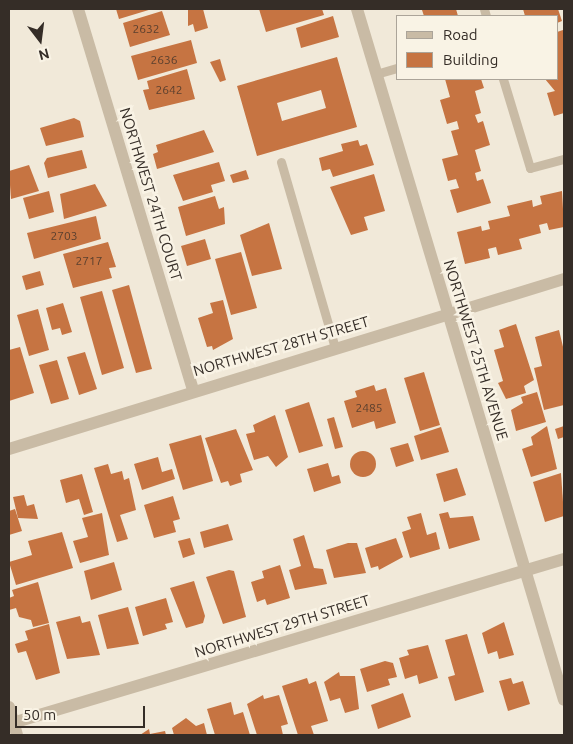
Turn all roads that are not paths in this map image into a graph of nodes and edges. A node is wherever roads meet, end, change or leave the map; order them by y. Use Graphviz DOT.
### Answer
graph roads {
  1 [pos="78,9"];
  2 [pos="357,9"];
  3 [pos="396,68"];
  4 [pos="376,74"];
  5 [pos="503,80"];
  6 [pos="564,159"];
  7 [pos="281,162"];
  8 [pos="564,279"];
  9 [pos="448,314"];
  10 [pos="335,348"];
  11 [pos="193,389"];
  12 [pos="9,448"];
  13 [pos="564,559"];
  14 [pos="525,571"];
  15 [pos="564,700"];
  16 [pos="9,707"];
  17 [pos="11,723"];
  18 [pos="17,735"];
  1 -- 11 [label="street, NORTHWEST 24TH COURT"];
  2 -- 4 [label="street, NORTHWEST 25TH AVENUE"];
  3 -- 4 [label="lane"];
  4 -- 9 [label="street, NORTHWEST 25TH AVENUE"];
  5 -- 6 [label="lane"];
  7 -- 10 [label="lane"];
  8 -- 9 [label="street, NORTHWEST 28TH STREET"];
  9 -- 10 [label="street, NORTHWEST 28TH STREET"];
  9 -- 14 [label="street, NORTHWEST 25TH AVENUE"];
  10 -- 11 [label="street, NORTHWEST 28TH STREET"];
  11 -- 12 [label="street, NORTHWEST 28TH STREET"];
  13 -- 14 [label="street, NORTHWEST 29TH STREET"];
  14 -- 15 [label="street, NORTHWEST 25TH AVENUE"];
  14 -- 17 [label="street, NORTHWEST 29TH STREET"];
  16 -- 17 [label="street"];
  17 -- 18 [label="street"];
}
